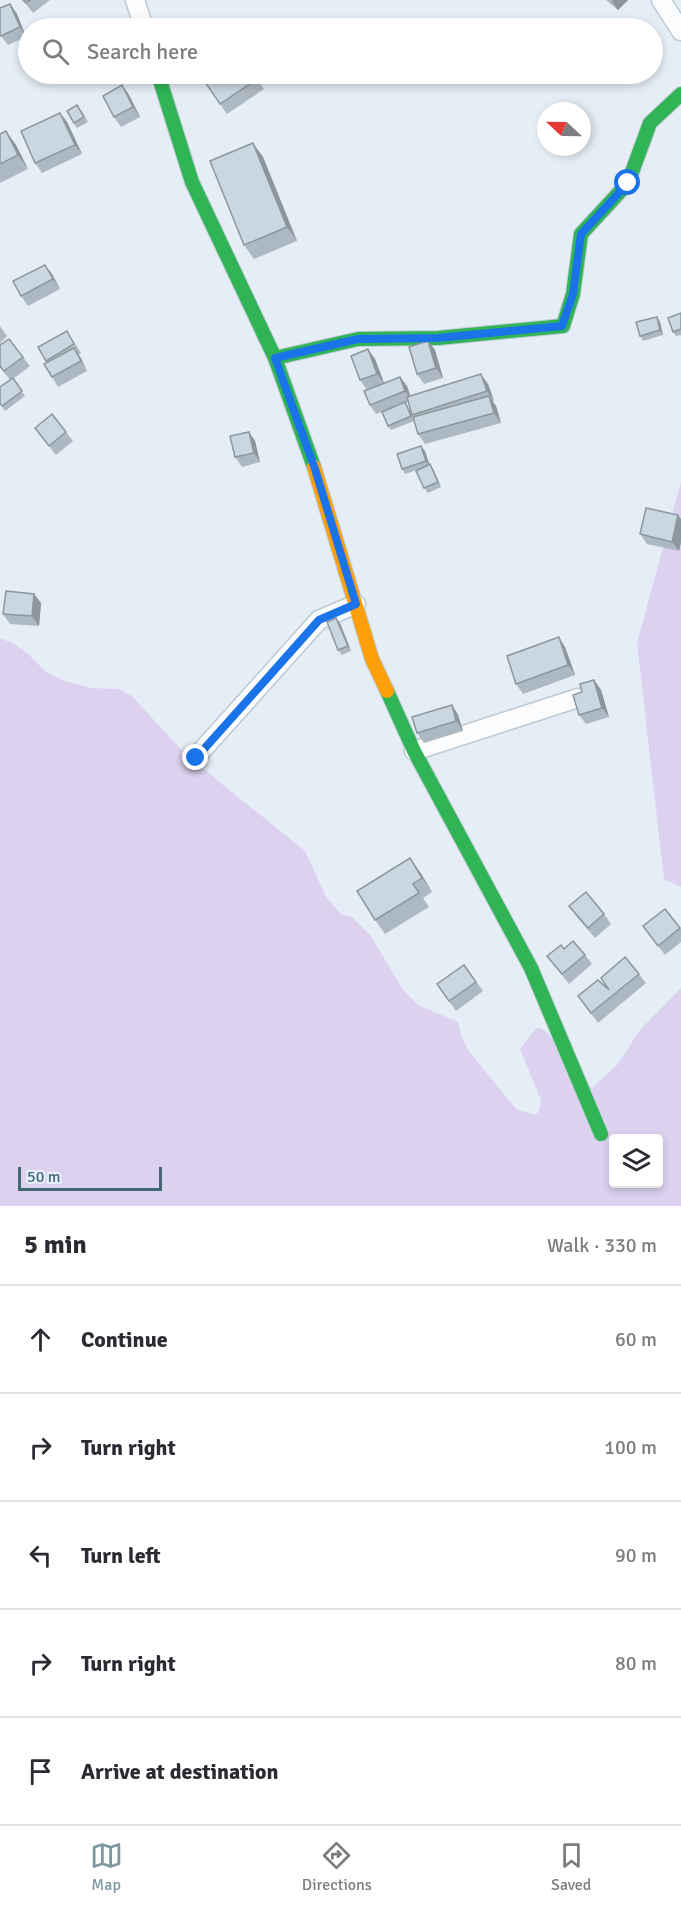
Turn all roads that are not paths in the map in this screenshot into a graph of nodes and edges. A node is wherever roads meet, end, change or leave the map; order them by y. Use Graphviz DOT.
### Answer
graph roads {
  1 [pos="135,0"];
  2 [pos="661,0"];
  3 [pos="141,18"];
  4 [pos="681,32"];
  5 [pos="161,84"];
  6 [pos="681,94"];
  7 [pos="275,358"];
  8 [pos="356,604"];
  9 [pos="578,698"];
  10 [pos="414,751"];
  11 [pos="196,758"];
  12 [pos="601,1134"];
  1 -- 3 [label="street"];
  2 -- 4 [label="street"];
  5 -- 7 [label="street"];
  6 -- 7 [label="street"];
  7 -- 8 [label="street"];
  8 -- 10 [label="street"];
  8 -- 11 [label="street"];
  9 -- 10 [label="street"];
  10 -- 12 [label="street"];
}
